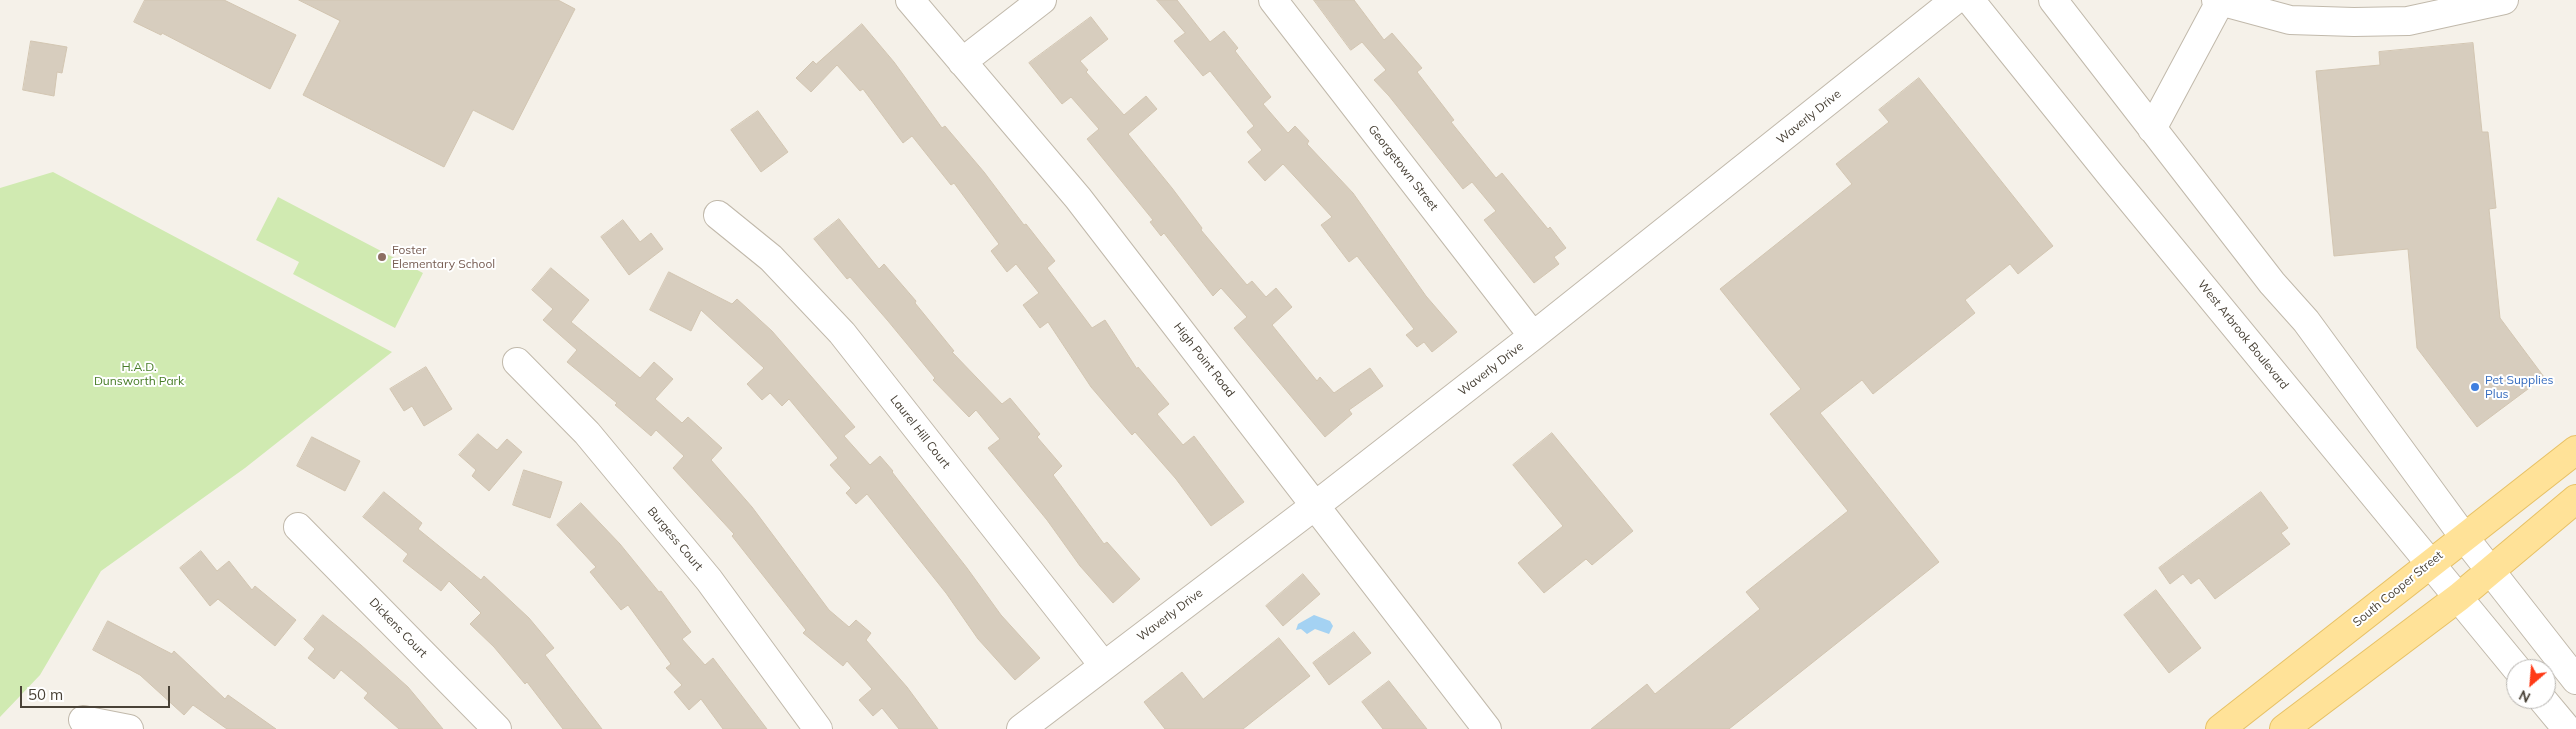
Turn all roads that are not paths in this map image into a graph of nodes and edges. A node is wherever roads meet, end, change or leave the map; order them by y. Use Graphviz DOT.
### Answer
graph roads {
  1 [pos="910,0"];
  2 [pos="1042,0"];
  3 [pos="1273,0"];
  4 [pos="1955,0"];
  5 [pos="1970,0"];
  6 [pos="2053,0"];
  7 [pos="2504,0"];
  8 [pos="2218,1"];
  9 [pos="962,62"];
  10 [pos="2152,129"];
  11 [pos="718,215"];
  12 [pos="1533,336"];
  13 [pos="517,362"];
  14 [pos="2576,450"];
  15 [pos="2576,500"];
  16 [pos="1315,505"];
  17 [pos="298,527"];
  18 [pos="2464,537"];
  19 [pos="2430,564"];
  20 [pos="2490,570"];
  21 [pos="2459,597"];
  22 [pos="2510,659"];
  23 [pos="1104,666"];
  24 [pos="2576,680"];
  25 [pos="2551,709"];
  26 [pos="83,720"];
  27 [pos="129,729"];
  28 [pos="497,729"];
  29 [pos="818,729"];
  30 [pos="1021,729"];
  31 [pos="1487,729"];
  32 [pos="2220,729"];
  33 [pos="2284,729"];
  34 [pos="2568,729"];
  1 -- 9 [label="street, High Point Road"];
  2 -- 9 [label="street"];
  3 -- 12 [label="street, Georgetown Street"];
  4 -- 12 [label="street, Waverly Drive"];
  5 -- 19 [label="street, West Arbrook Boulevard"];
  6 -- 10 [label="street"];
  7 -- 8 [label="street"];
  8 -- 10 [label="street"];
  9 -- 16 [label="street, High Point Road"];
  10 -- 18 [label="street"];
  11 -- 23 [label="street, Laurel Hill Court"];
  12 -- 16 [label="street, Waverly Drive"];
  13 -- 29 [label="street, Burgess Court"];
  14 -- 18 [label="main road, South Cooper Street"];
  15 -- 20 [label="main road"];
  16 -- 23 [label="street, Waverly Drive"];
  16 -- 31 [label="street, High Point Road"];
  17 -- 28 [label="street, Dickens Court"];
  18 -- 19 [label="main road, South Cooper Street"];
  18 -- 20 [label="street"];
  19 -- 21 [label="street, West Arbrook Boulevard"];
  19 -- 32 [label="main road, South Cooper Street"];
  20 -- 21 [label="main road"];
  20 -- 24 [label="street"];
  21 -- 22 [label="street, West Arbrook Boulevard"];
  21 -- 33 [label="main road"];
  23 -- 30 [label="street, Waverly Drive"];
  25 -- 34 [label="street"];
  26 -- 27 [label="street"];
}
